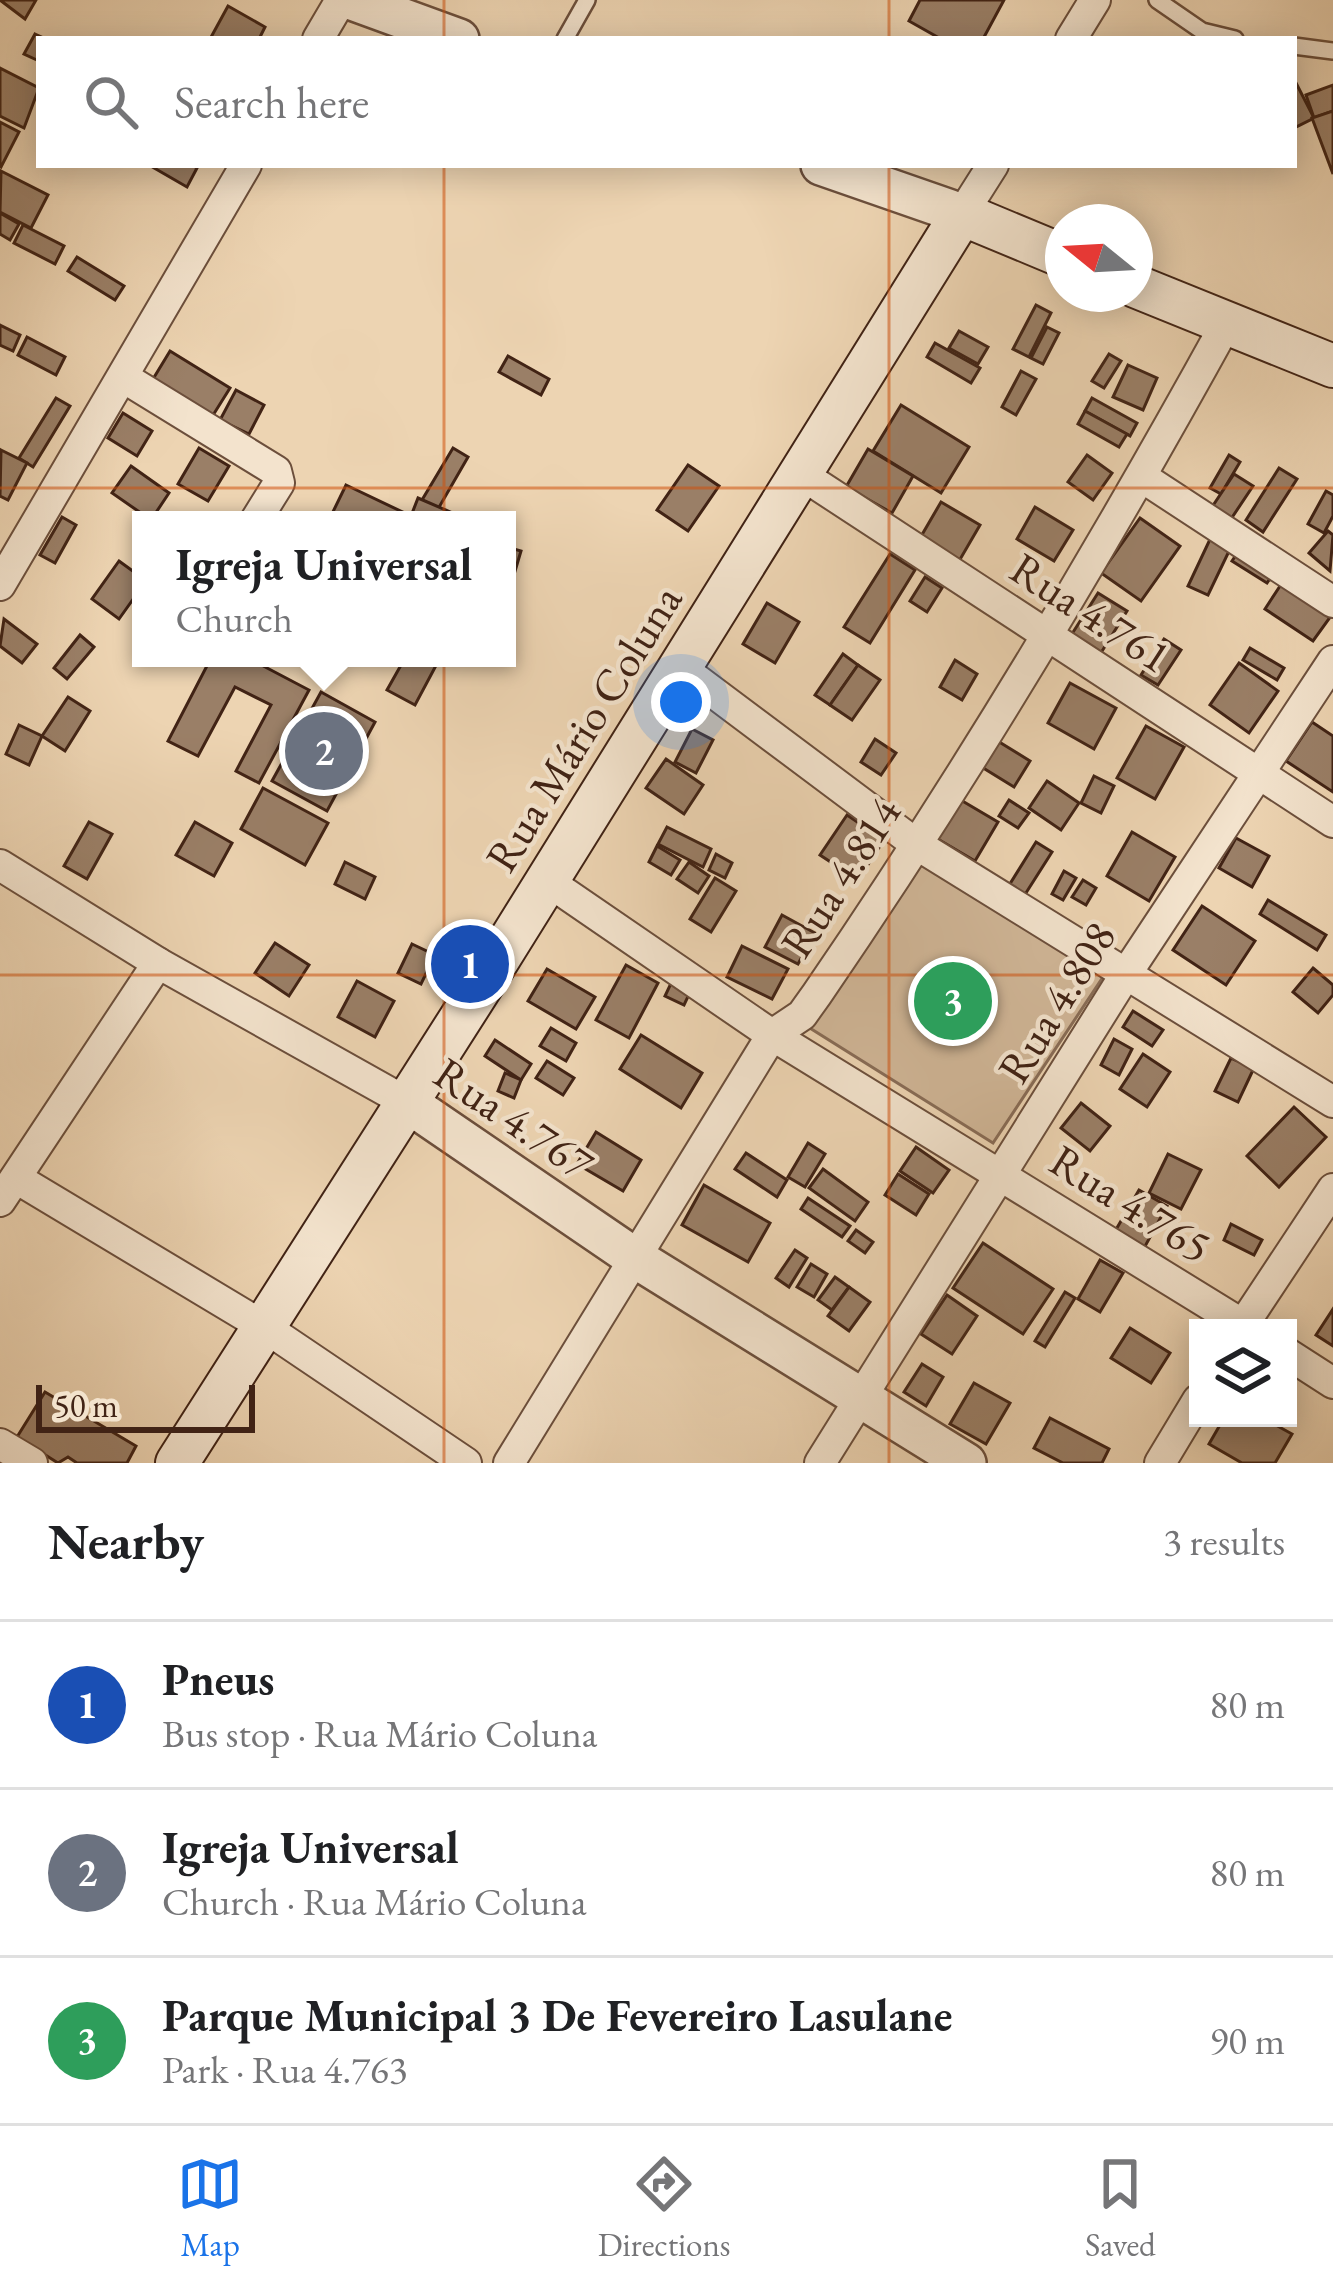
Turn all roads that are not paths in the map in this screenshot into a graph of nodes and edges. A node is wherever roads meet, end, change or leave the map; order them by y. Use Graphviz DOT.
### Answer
graph roads {
  1 [pos="341,0"];
  2 [pos="352,0"];
  3 [pos="587,0"];
  4 [pos="1095,0"];
  5 [pos="1157,0"];
  6 [pos="320,36"];
  7 [pos="451,36"];
  8 [pos="567,36"];
  9 [pos="1073,36"];
  10 [pos="1223,36"];
  11 [pos="1297,46"];
  12 [pos="1333,51"];
  13 [pos="244,168"];
  14 [pos="830,168"];
  15 [pos="991,168"];
  16 [pos="962,214"];
  17 [pos="1045,249"];
  18 [pos="1153,294"];
  19 [pos="1226,324"];
  20 [pos="1333,366"];
  21 [pos="124,377"];
  22 [pos="801,475"];
  23 [pos="1142,477"];
  24 [pos="262,511"];
  25 [pos="0,585"];
  26 [pos="1333,602"];
  27 [pos="1046,637"];
  28 [pos="1333,661"];
  29 [pos="681,668"];
  30 [pos="1257,774"];
  31 [pos="1333,821"];
  32 [pos="916,844"];
  33 [pos="0,865"];
  34 [pos="547,880"];
  35 [pos="158,963"];
  36 [pos="1124,976"];
  37 [pos="772,1035"];
  38 [pos="1333,1102"];
  39 [pos="408,1103"];
  40 [pos="1001,1176"];
  41 [pos="8,1189"];
  42 [pos="1333,1190"];
  43 [pos="632,1256"];
  44 [pos="1231,1319"];
  45 [pos="1249,1319"];
  46 [pos="266,1328"];
  47 [pos="1297,1360"];
  48 [pos="1333,1383"];
  49 [pos="862,1396"];
  50 [pos="1189,1415"];
  51 [pos="0,1444"];
  52 [pos="32,1463"];
  53 [pos="177,1463"];
  54 [pos="466,1463"];
  55 [pos="509,1463"];
  56 [pos="820,1463"];
  57 [pos="966,1463"];
  58 [pos="1160,1463"];
  1 -- 6 [label="street"];
  2 -- 7 [label="street"];
  3 -- 8 [label="lane"];
  4 -- 9 [label="street"];
  5 -- 10 [label="lane"];
  11 -- 12 [label="lane"];
  13 -- 21 [label="street"];
  14 -- 16 [label="street"];
  15 -- 16 [label="street, Rua Mário Coluna"];
  16 -- 17 [label="main road"];
  16 -- 22 [label="main road, Rua Mário Coluna"];
  18 -- 19 [label="main road"];
  19 -- 20 [label="main road"];
  19 -- 23 [label="street, Rua 4.814"];
  21 -- 24 [label="street"];
  21 -- 25 [label="street"];
  22 -- 27 [label="street, Rua 4.761"];
  22 -- 29 [label="main road, Rua Mário Coluna"];
  23 -- 26 [label="street"];
  23 -- 27 [label="street, Rua 4.814"];
  27 -- 30 [label="street, Rua 4.761"];
  27 -- 32 [label="street, Rua 4.814"];
  28 -- 30 [label="street, Rua 4.808"];
  29 -- 32 [label="street"];
  29 -- 34 [label="main road, Rua Mário Coluna"];
  30 -- 31 [label="street, Rua 4.761"];
  30 -- 36 [label="street, Rua 4.808"];
  32 -- 36 [label="street"];
  32 -- 37 [label="street, Rua 4.814"];
  33 -- 35 [label="street, Rua 4.767"];
  34 -- 37 [label="street, Rua 4.765"];
  34 -- 39 [label="main road, Rua Mário Coluna"];
  35 -- 39 [label="street, Rua 4.767"];
  35 -- 41 [label="street"];
  36 -- 38 [label="street"];
  36 -- 40 [label="street, Rua 4.808"];
  37 -- 40 [label="street, Rua 4.765"];
  37 -- 43 [label="street, Rua 4.814"];
  39 -- 43 [label="street, Rua 4.767"];
  39 -- 46 [label="main road, Rua Mário Coluna"];
  40 -- 44 [label="street, Rua 4.765"];
  40 -- 49 [label="street, Rua 4.808"];
  41 -- 46 [label="street"];
  42 -- 45 [label="street"];
  43 -- 49 [label="street, Rua 4.767"];
  43 -- 55 [label="street, Rua 4.814"];
  46 -- 53 [label="main road, Rua Mário Coluna"];
  46 -- 54 [label="street"];
  47 -- 48 [label="street"];
  49 -- 56 [label="street, Rua 4.808"];
  49 -- 57 [label="street, Rua 4.767"];
  50 -- 58 [label="street"];
  51 -- 52 [label="street"];
}
